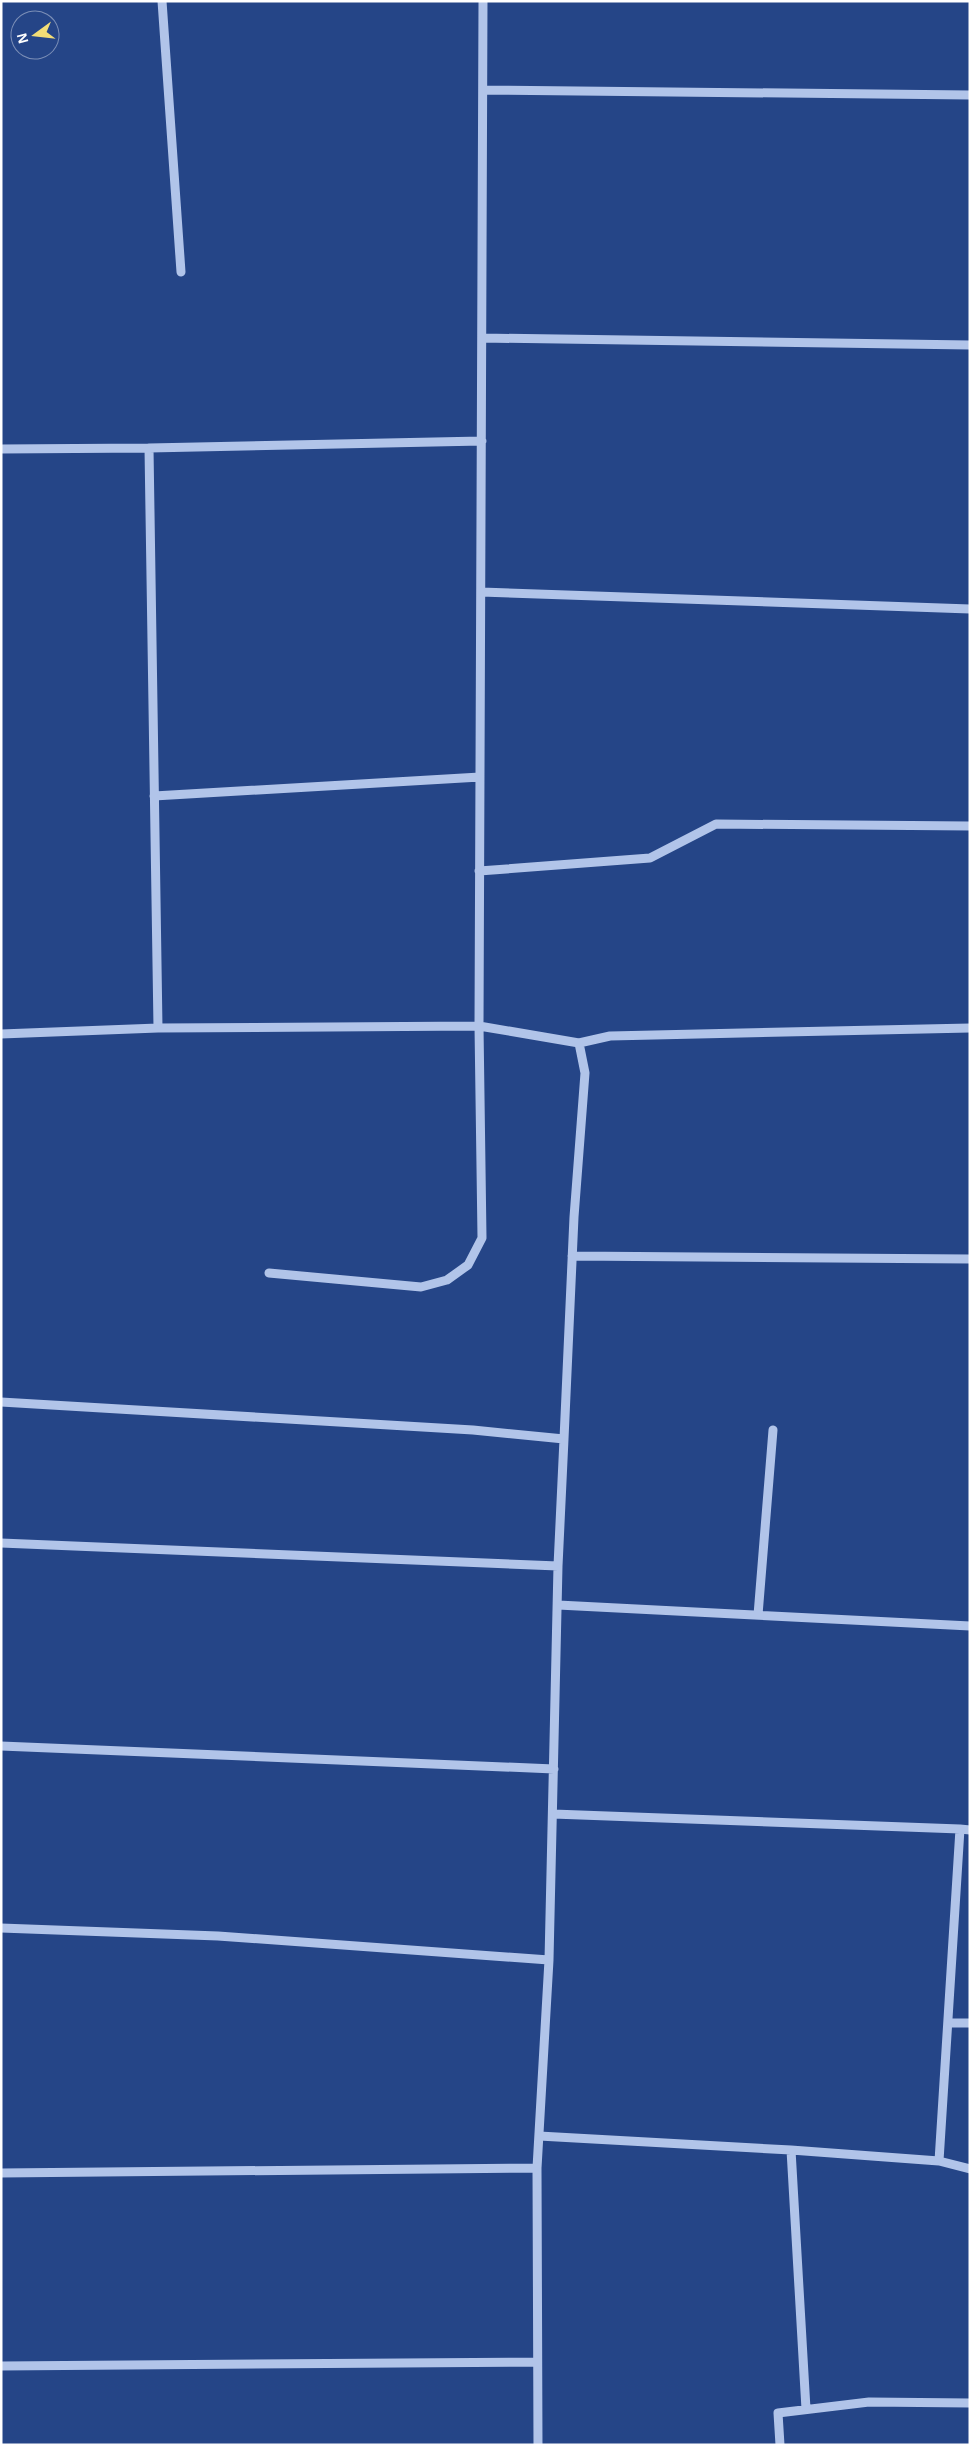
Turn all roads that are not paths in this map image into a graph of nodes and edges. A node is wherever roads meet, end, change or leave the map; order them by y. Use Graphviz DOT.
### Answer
graph roads {
  1 [pos="162,1"];
  2 [pos="483,1"];
  3 [pos="483,90"];
  4 [pos="970,95"];
  5 [pos="181,272"];
  6 [pos="482,338"];
  7 [pos="970,345"];
  8 [pos="482,441"];
  9 [pos="149,448"];
  10 [pos="1,449"];
  11 [pos="481,592"];
  12 [pos="970,609"];
  13 [pos="480,778"];
  14 [pos="154,796"];
  15 [pos="970,826"];
  16 [pos="479,872"];
  17 [pos="479,1026"];
  18 [pos="158,1028"];
  19 [pos="970,1028"];
  20 [pos="1,1034"];
  21 [pos="579,1043"];
  22 [pos="572,1256"];
  23 [pos="970,1259"];
  24 [pos="269,1273"];
  25 [pos="1,1402"];
  26 [pos="773,1430"];
  27 [pos="564,1439"];
  28 [pos="1,1543"];
  29 [pos="558,1566"];
  30 [pos="558,1606"];
  31 [pos="758,1615"];
  32 [pos="970,1626"];
  33 [pos="1,1746"];
  34 [pos="554,1769"];
  35 [pos="553,1814"];
  36 [pos="960,1829"];
  37 [pos="970,1830"];
  38 [pos="1,1928"];
  39 [pos="549,1960"];
  40 [pos="948,2022"];
  41 [pos="970,2023"];
  42 [pos="539,2136"];
  43 [pos="791,2150"];
  44 [pos="939,2161"];
  45 [pos="536,2168"];
  46 [pos="970,2169"];
  47 [pos="1,2173"];
  48 [pos="537,2362"];
  49 [pos="1,2366"];
  50 [pos="970,2403"];
  51 [pos="806,2409"];
  52 [pos="538,2445"];
  53 [pos="780,2445"];
  1 -- 5 [label="street"];
  2 -- 3 [label="street"];
  3 -- 4 [label="street"];
  3 -- 6 [label="street"];
  6 -- 7 [label="street"];
  6 -- 8 [label="street"];
  8 -- 9 [label="street"];
  8 -- 11 [label="street"];
  9 -- 10 [label="street"];
  9 -- 14 [label="street"];
  11 -- 12 [label="street"];
  11 -- 13 [label="street"];
  13 -- 14 [label="street"];
  13 -- 16 [label="street"];
  14 -- 18 [label="street"];
  15 -- 16 [label="street"];
  16 -- 17 [label="street"];
  17 -- 18 [label="street"];
  17 -- 21 [label="street"];
  17 -- 24 [label="street"];
  18 -- 20 [label="street"];
  19 -- 21 [label="street"];
  21 -- 22 [label="street"];
  22 -- 23 [label="street"];
  22 -- 27 [label="street"];
  25 -- 27 [label="street"];
  26 -- 31 [label="street"];
  27 -- 29 [label="street"];
  28 -- 29 [label="street"];
  29 -- 30 [label="street"];
  30 -- 31 [label="street"];
  30 -- 34 [label="street"];
  31 -- 32 [label="street"];
  33 -- 34 [label="street"];
  34 -- 35 [label="street"];
  35 -- 36 [label="street"];
  35 -- 39 [label="street"];
  36 -- 37 [label="street"];
  36 -- 40 [label="street"];
  38 -- 39 [label="street"];
  39 -- 42 [label="street"];
  40 -- 41 [label="street"];
  40 -- 44 [label="street"];
  42 -- 43 [label="street"];
  42 -- 45 [label="street"];
  43 -- 44 [label="street"];
  43 -- 51 [label="street"];
  44 -- 46 [label="street"];
  45 -- 47 [label="street"];
  45 -- 48 [label="street"];
  48 -- 49 [label="street"];
  48 -- 52 [label="street"];
  50 -- 51 [label="street"];
  51 -- 53 [label="street"];
}
